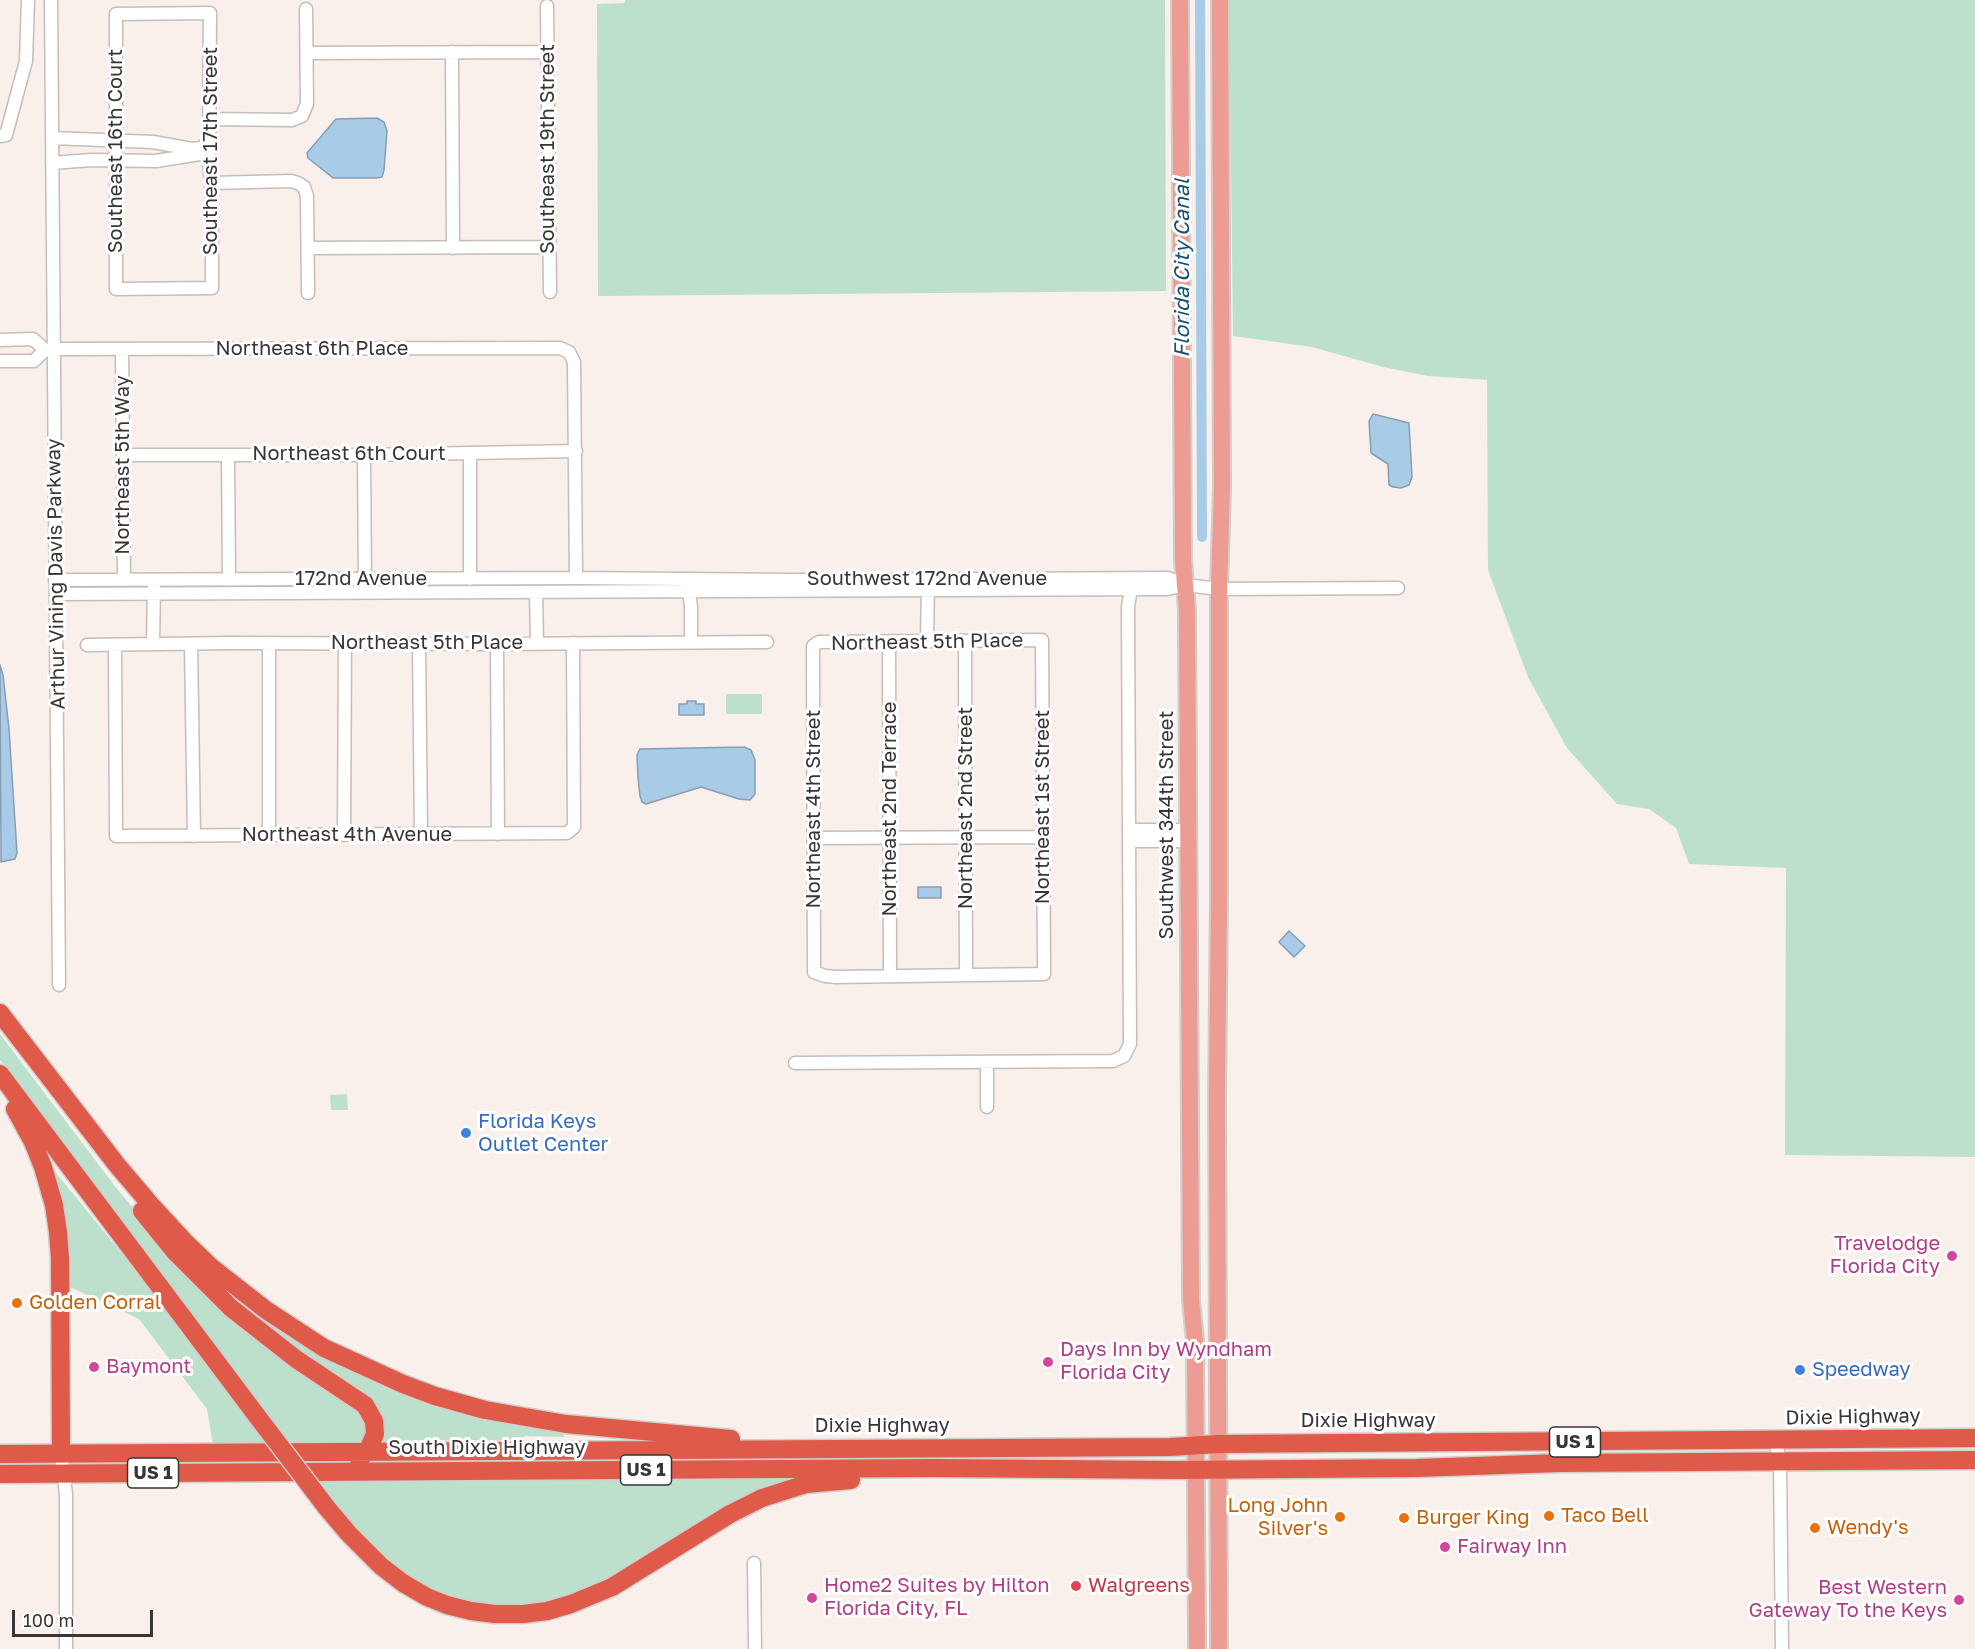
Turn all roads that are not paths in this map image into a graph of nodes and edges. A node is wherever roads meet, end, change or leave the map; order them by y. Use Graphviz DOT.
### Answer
graph roads {
  1 [pos="27,0"];
  2 [pos="51,0"];
  3 [pos="1180,0"];
  4 [pos="1220,0"];
  5 [pos="547,6"];
  6 [pos="306,9"];
  7 [pos="116,14"];
  8 [pos="452,52"];
  9 [pos="548,52"];
  10 [pos="307,53"];
  11 [pos="210,119"];
  12 [pos="3,136"];
  13 [pos="52,138"];
  14 [pos="116,141"];
  15 [pos="209,141"];
  16 [pos="167,143"];
  17 [pos="166,159"];
  18 [pos="116,161"];
  19 [pos="209,161"];
  20 [pos="52,164"];
  21 [pos="211,183"];
  22 [pos="549,247"];
  23 [pos="308,248"];
  24 [pos="453,248"];
  25 [pos="212,288"];
  26 [pos="550,292"];
  27 [pos="308,293"];
  28 [pos="0,340"];
  29 [pos="49,349"];
  30 [pos="122,349"];
  31 [pos="0,361"];
  32 [pos="576,452"];
  33 [pos="470,453"];
  34 [pos="123,454"];
  35 [pos="364,454"];
  36 [pos="228,455"];
  37 [pos="576,578"];
  38 [pos="667,578"];
  39 [pos="687,578"];
  40 [pos="229,579"];
  41 [pos="365,579"];
  42 [pos="470,579"];
  43 [pos="56,580"];
  44 [pos="124,580"];
  45 [pos="155,580"];
  46 [pos="928,585"];
  47 [pos="1186,585"];
  48 [pos="1398,588"];
  49 [pos="1131,589"];
  50 [pos="1219,589"];
  51 [pos="668,591"];
  52 [pos="689,591"];
  53 [pos="536,592"];
  54 [pos="154,593"];
  55 [pos="365,593"];
  56 [pos="57,594"];
  57 [pos="1042,640"];
  58 [pos="965,641"];
  59 [pos="691,642"];
  60 [pos="767,642"];
  61 [pos="889,642"];
  62 [pos="927,642"];
  63 [pos="269,643"];
  64 [pos="345,643"];
  65 [pos="419,643"];
  66 [pos="537,643"];
  67 [pos="573,643"];
  68 [pos="153,644"];
  69 [pos="192,644"];
  70 [pos="497,644"];
  71 [pos="87,645"];
  72 [pos="115,645"];
  73 [pos="813,646"];
  74 [pos="421,834"];
  75 [pos="498,834"];
  76 [pos="269,835"];
  77 [pos="344,835"];
  78 [pos="194,836"];
  79 [pos="1130,836"];
  80 [pos="1189,836"];
  81 [pos="966,837"];
  82 [pos="1043,837"];
  83 [pos="814,838"];
  84 [pos="890,838"];
  85 [pos="966,975"];
  86 [pos="890,976"];
  87 [pos="59,985"];
  88 [pos="0,1013"];
  89 [pos="987,1062"];
  90 [pos="795,1064"];
  91 [pos="2,1077"];
  92 [pos="1216,1097"];
  93 [pos="1190,1098"];
  94 [pos="987,1107"];
  95 [pos="97,1139"];
  96 [pos="59,1402"];
  97 [pos="1975,1438"];
  98 [pos="1775,1440"];
  99 [pos="1218,1444"];
  100 [pos="1197,1445"];
  101 [pos="760,1449"];
  102 [pos="367,1452"];
  103 [pos="27,1453"];
  104 [pos="61,1453"];
  105 [pos="0,1454"];
  106 [pos="1975,1460"];
  107 [pos="1780,1461"];
  108 [pos="974,1469"];
  109 [pos="1218,1469"];
  110 [pos="1197,1470"];
  111 [pos="318,1472"];
  112 [pos="63,1473"];
  113 [pos="0,1474"];
  114 [pos="754,1563"];
  115 [pos="66,1649"];
  116 [pos="755,1649"];
  117 [pos="1197,1649"];
  118 [pos="1219,1649"];
  119 [pos="1782,1649"];
  1 -- 12 [label="street"];
  2 -- 13 [label="street, Arthur Vining Davis Parkway"];
  3 -- 47 [label="main road, Southwest 344th Street"];
  4 -- 50 [label="main road"];
  5 -- 9 [label="street, Southeast 19th Street"];
  6 -- 10 [label="street"];
  7 -- 11 [label="street, Southeast 17th Street"];
  7 -- 14 [label="street, Southeast 16th Court"];
  8 -- 9 [label="street"];
  8 -- 10 [label="street"];
  8 -- 24 [label="street"];
  9 -- 22 [label="street, Southeast 19th Street"];
  10 -- 11 [label="street"];
  11 -- 15 [label="street, Southeast 17th Street"];
  13 -- 14 [label="street"];
  13 -- 20 [label="street, Arthur Vining Davis Parkway"];
  14 -- 16 [label="street"];
  14 -- 18 [label="street, Southeast 16th Court"];
  15 -- 16 [label="street"];
  15 -- 19 [label="street, Southeast 17th Street"];
  16 -- 17 [label="street"];
  17 -- 18 [label="street"];
  17 -- 19 [label="street"];
  18 -- 20 [label="street"];
  18 -- 25 [label="street, Southeast 16th Court"];
  19 -- 21 [label="street, Southeast 17th Street"];
  20 -- 29 [label="street, Arthur Vining Davis Parkway"];
  21 -- 23 [label="street"];
  21 -- 25 [label="street, Southeast 17th Street"];
  22 -- 24 [label="street"];
  22 -- 26 [label="street, Southeast 19th Street"];
  23 -- 24 [label="street"];
  23 -- 27 [label="street"];
  28 -- 29 [label="street"];
  29 -- 30 [label="street, Northeast 6th Place"];
  29 -- 31 [label="street"];
  29 -- 43 [label="street, Arthur Vining Davis Parkway"];
  30 -- 32 [label="street, Northeast 6th Place"];
  30 -- 34 [label="street, Northeast 5th Way"];
  32 -- 33 [label="street, Northeast 6th Court"];
  32 -- 37 [label="street"];
  33 -- 35 [label="street, Northeast 6th Court"];
  33 -- 42 [label="street"];
  34 -- 36 [label="street, Northeast 6th Court"];
  34 -- 44 [label="street, Northeast 5th Way"];
  35 -- 36 [label="street, Northeast 6th Court"];
  35 -- 41 [label="street"];
  36 -- 40 [label="street"];
  37 -- 38 [label="street, 172nd Avenue"];
  37 -- 42 [label="street, 172nd Avenue"];
  38 -- 39 [label="street, Southwest 172nd Avenue"];
  39 -- 46 [label="street, Southwest 172nd Avenue"];
  39 -- 52 [label="street"];
  40 -- 41 [label="street, 172nd Avenue"];
  40 -- 45 [label="street, 172nd Avenue"];
  41 -- 42 [label="street, 172nd Avenue"];
  41 -- 55 [label="street"];
  43 -- 44 [label="street, 172nd Avenue"];
  43 -- 56 [label="street, Arthur Vining Davis Parkway"];
  44 -- 45 [label="street, 172nd Avenue"];
  45 -- 54 [label="street"];
  46 -- 47 [label="street, Southwest 172nd Avenue"];
  46 -- 49 [label="street, Southwest 172nd Avenue"];
  46 -- 52 [label="street, Southwest 172nd Avenue"];
  46 -- 62 [label="street"];
  47 -- 49 [label="street, Southwest 172nd Avenue"];
  47 -- 50 [label="street, Southwest 172nd Avenue"];
  47 -- 80 [label="main road, Southwest 344th Street"];
  48 -- 50 [label="street, Southwest 172nd Avenue"];
  49 -- 79 [label="street"];
  50 -- 92 [label="main road"];
  51 -- 52 [label="street, Southwest 172nd Avenue"];
  51 -- 53 [label="street, 172nd Avenue"];
  52 -- 59 [label="street"];
  53 -- 55 [label="street, 172nd Avenue"];
  53 -- 66 [label="street"];
  54 -- 55 [label="street, 172nd Avenue"];
  54 -- 56 [label="street, 172nd Avenue"];
  54 -- 68 [label="street"];
  56 -- 87 [label="street, Arthur Vining Davis Parkway"];
  57 -- 58 [label="street, Northeast 5th Place"];
  57 -- 82 [label="street, Northeast 1st Street"];
  58 -- 62 [label="street, Northeast 5th Place"];
  58 -- 81 [label="street, Northeast 2nd Street"];
  59 -- 60 [label="street, Northeast 5th Place"];
  59 -- 67 [label="street, Northeast 5th Place"];
  61 -- 62 [label="street, Northeast 5th Place"];
  61 -- 73 [label="street, Northeast 5th Place"];
  61 -- 84 [label="street, Northeast 2nd Terrace"];
  63 -- 64 [label="street, Northeast 5th Place"];
  63 -- 69 [label="street, Northeast 5th Place"];
  63 -- 76 [label="street"];
  64 -- 65 [label="street, Northeast 5th Place"];
  64 -- 77 [label="street"];
  65 -- 70 [label="street, Northeast 5th Place"];
  65 -- 74 [label="street"];
  66 -- 67 [label="street, Northeast 5th Place"];
  66 -- 70 [label="street, Northeast 5th Place"];
  67 -- 75 [label="street, Northeast 4th Avenue"];
  68 -- 69 [label="street, Northeast 5th Place"];
  68 -- 72 [label="street, Northeast 5th Place"];
  69 -- 78 [label="street"];
  70 -- 75 [label="street"];
  71 -- 72 [label="street, Northeast 5th Place"];
  72 -- 78 [label="street, Northeast 4th Avenue"];
  73 -- 83 [label="street, Northeast 4th Street"];
  74 -- 75 [label="street, Northeast 4th Avenue"];
  74 -- 77 [label="street, Northeast 4th Avenue"];
  76 -- 77 [label="street, Northeast 4th Avenue"];
  76 -- 78 [label="street, Northeast 4th Avenue"];
  79 -- 80 [label="street"];
  79 -- 89 [label="street"];
  80 -- 93 [label="main road, Southwest 344th Street"];
  81 -- 82 [label="street"];
  81 -- 84 [label="street"];
  81 -- 85 [label="street, Northeast 2nd Street"];
  82 -- 85 [label="street, Northeast 1st Street"];
  83 -- 84 [label="street"];
  83 -- 86 [label="street, Northeast 4th Street"];
  84 -- 86 [label="street, Northeast 2nd Terrace"];
  85 -- 86 [label="street"];
  88 -- 95 [label="highway"];
  89 -- 90 [label="street"];
  89 -- 94 [label="street"];
  91 -- 96 [label="highway"];
  91 -- 108 [label="highway, bridge"];
  92 -- 93 [label="main road"];
  92 -- 99 [label="main road"];
  93 -- 100 [label="main road, Southwest 344th Street"];
  95 -- 101 [label="highway"];
  95 -- 102 [label="highway"];
  96 -- 103 [label="highway"];
  96 -- 104 [label="highway"];
  97 -- 98 [label="highway, Dixie Highway / US 1"];
  98 -- 99 [label="highway, Dixie Highway / US 1"];
  98 -- 107 [label="street"];
  99 -- 100 [label="highway, Dixie Highway / US 1"];
  99 -- 109 [label="main road"];
  100 -- 101 [label="highway, Dixie Highway / US 1"];
  100 -- 110 [label="main road, Southwest 344th Street"];
  101 -- 102 [label="highway, South Dixie Highway / US 1"];
  102 -- 104 [label="highway, South Dixie Highway / US 1"];
  102 -- 111 [label="highway"];
  103 -- 104 [label="highway, South Dixie Highway / US 1"];
  103 -- 105 [label="highway, South Dixie Highway / US 1"];
  104 -- 112 [label="street"];
  106 -- 107 [label="highway, US 1"];
  107 -- 109 [label="highway, US 1"];
  107 -- 119 [label="street"];
  108 -- 110 [label="highway, US 1"];
  108 -- 111 [label="highway, South Dixie Highway / US 1"];
  109 -- 110 [label="highway, US 1"];
  109 -- 118 [label="main road"];
  110 -- 117 [label="main road, Southwest 344th Street"];
  111 -- 112 [label="highway, South Dixie Highway / US 1"];
  112 -- 113 [label="highway, South Dixie Highway / US 1"];
  112 -- 115 [label="street"];
  114 -- 116 [label="street"];
}
